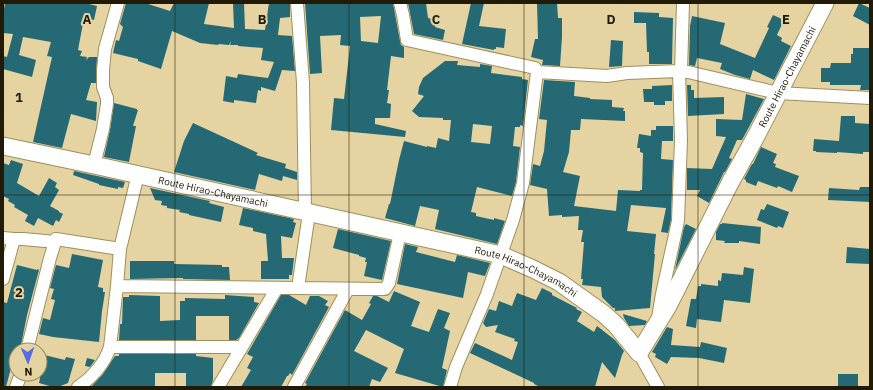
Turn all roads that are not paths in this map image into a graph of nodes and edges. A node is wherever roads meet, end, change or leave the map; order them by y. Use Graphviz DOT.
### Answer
graph roads {
  1 [pos="118,3"];
  2 [pos="297,3"];
  3 [pos="400,3"];
  4 [pos="683,3"];
  5 [pos="825,3"];
  6 [pos="680,71"];
  7 [pos="537,72"];
  8 [pos="778,93"];
  9 [pos="870,98"];
  10 [pos="3,146"];
  11 [pos="94,165"];
  12 [pos="138,174"];
  13 [pos="307,213"];
  14 [pos="400,233"];
  15 [pos="8,239"];
  16 [pos="56,242"];
  17 [pos="120,249"];
  18 [pos="501,255"];
  19 [pos="3,279"];
  20 [pos="117,286"];
  21 [pos="277,288"];
  22 [pos="298,288"];
  23 [pos="348,289"];
  24 [pos="657,324"];
  25 [pos="29,342"];
  26 [pos="110,347"];
  27 [pos="242,347"];
  28 [pos="639,353"];
  29 [pos="78,387"];
  30 [pos="218,387"];
  31 [pos="294,387"];
  32 [pos="450,387"];
  33 [pos="658,387"];
  1 -- 11 [label="street"];
  2 -- 13 [label="street"];
  3 -- 7 [label="street"];
  4 -- 6 [label="street"];
  5 -- 8 [label="main road, Route Hirao-Chayamachi"];
  6 -- 7 [label="street"];
  6 -- 8 [label="street"];
  6 -- 24 [label="street"];
  7 -- 18 [label="street"];
  8 -- 9 [label="street"];
  8 -- 24 [label="main road, Route Hirao-Chayamachi"];
  10 -- 11 [label="main road, Route Hirao-Chayamachi"];
  11 -- 12 [label="main road, Route Hirao-Chayamachi"];
  12 -- 13 [label="main road, Route Hirao-Chayamachi"];
  12 -- 17 [label="street"];
  13 -- 14 [label="main road, Route Hirao-Chayamachi"];
  13 -- 22 [label="street"];
  14 -- 18 [label="main road, Route Hirao-Chayamachi"];
  14 -- 23 [label="street"];
  15 -- 16 [label="street"];
  15 -- 19 [label="street"];
  16 -- 17 [label="street"];
  16 -- 25 [label="street"];
  17 -- 20 [label="street"];
  18 -- 28 [label="main road, Route Hirao-Chayamachi"];
  18 -- 32 [label="street"];
  20 -- 21 [label="street"];
  20 -- 26 [label="street"];
  21 -- 22 [label="street"];
  21 -- 27 [label="street"];
  22 -- 23 [label="street"];
  23 -- 31 [label="street"];
  24 -- 28 [label="main road, Route Hirao-Chayamachi"];
  26 -- 27 [label="street"];
  26 -- 29 [label="street"];
  27 -- 30 [label="street"];
  28 -- 33 [label="street"];
}
